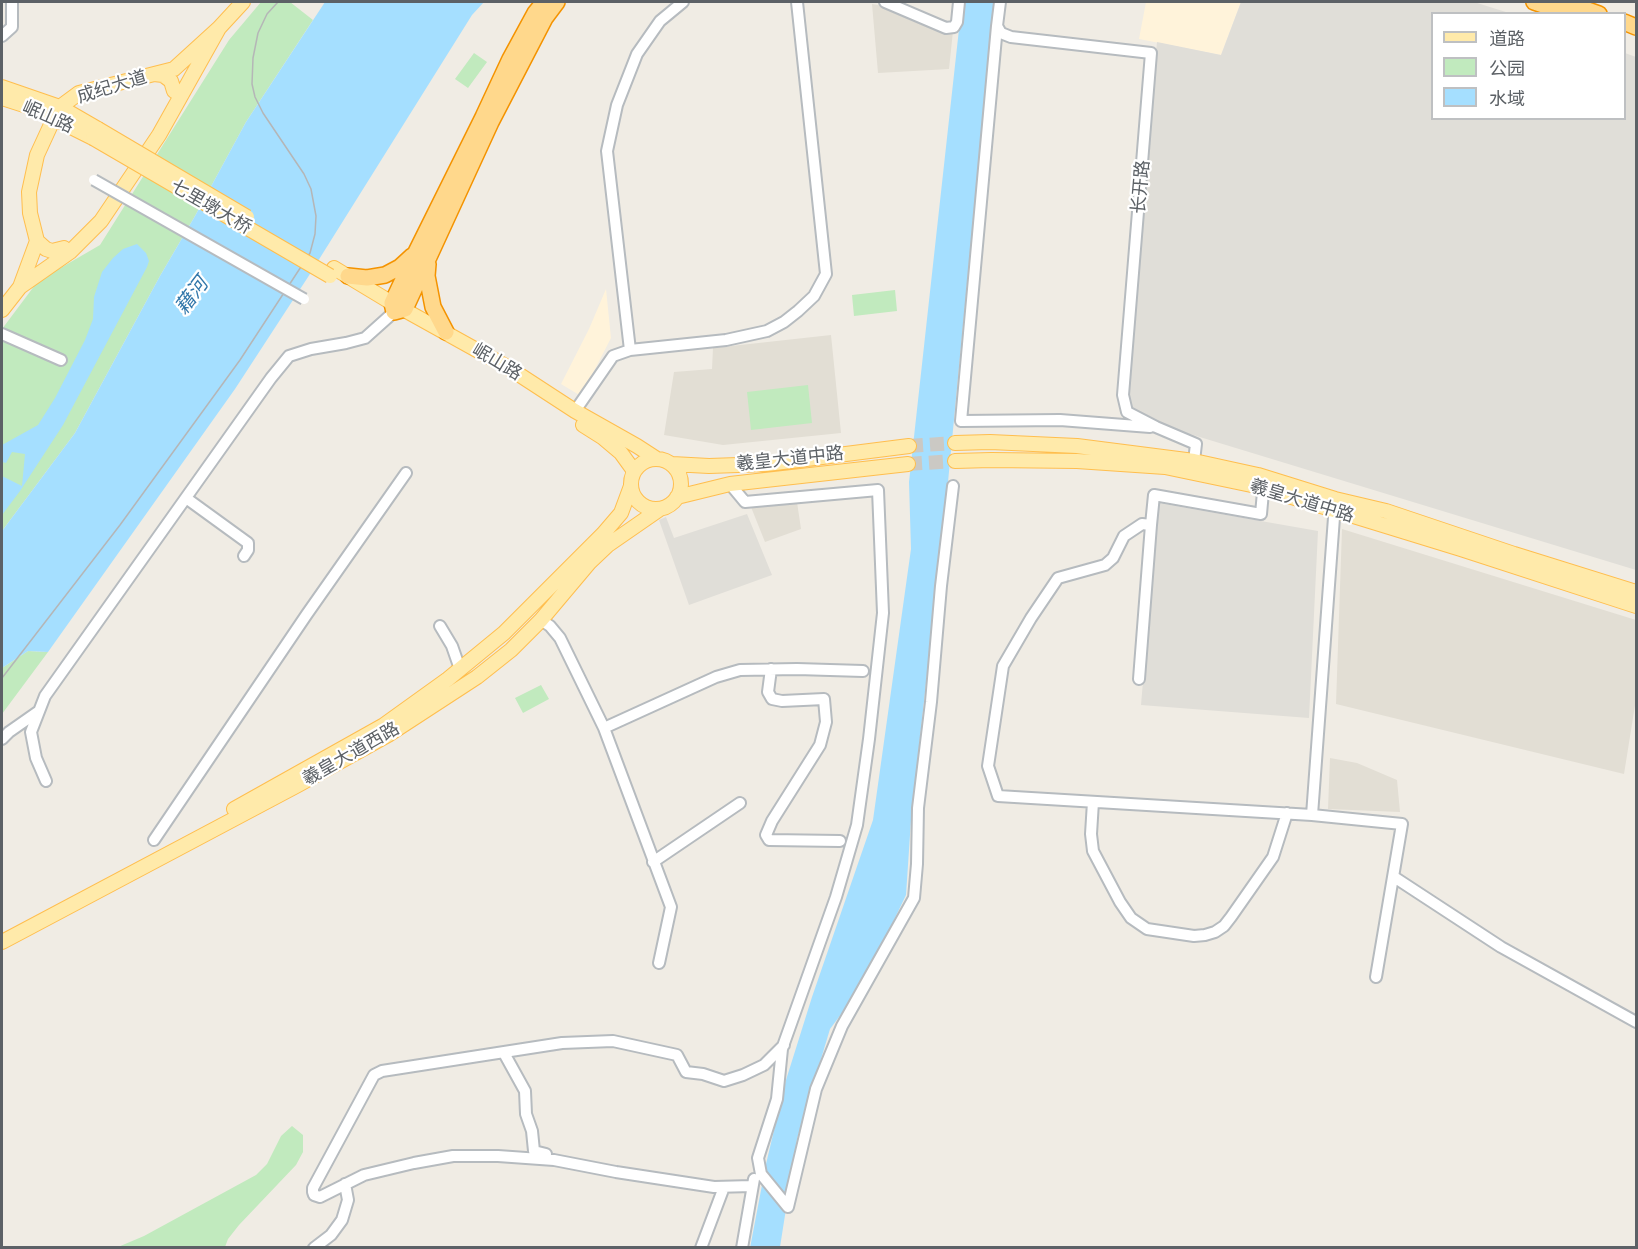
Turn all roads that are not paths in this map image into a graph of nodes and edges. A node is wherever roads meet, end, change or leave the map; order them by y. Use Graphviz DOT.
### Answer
graph roads {
  1 [pos="12,2"];
  2 [pos="234,2"];
  3 [pos="243,2"];
  4 [pos="544,2"];
  5 [pos="557,2"];
  6 [pos="683,2"];
  7 [pos="797,2"];
  8 [pos="885,2"];
  9 [pos="959,2"];
  10 [pos="1000,2"];
  11 [pos="1534,2"];
  12 [pos="1565,2"];
  13 [pos="1563,12"];
  14 [pos="1593,12"];
  15 [pos="997,26"];
  16 [pos="214,28"];
  17 [pos="2,36"];
  18 [pos="201,45"];
  19 [pos="152,75"];
  20 [pos="2,87"];
  21 [pos="174,91"];
  22 [pos="2,98"];
  23 [pos="57,112"];
  24 [pos="95,133"];
  25 [pos="94,180"];
  26 [pos="37,241"];
  27 [pos="64,248"];
  28 [pos="422,255"];
  29 [pos="337,274"];
  30 [pos="22,282"];
  31 [pos="304,299"];
  32 [pos="397,308"];
  33 [pos="2,310"];
  34 [pos="446,333"];
  35 [pos="2,334"];
  36 [pos="630,350"];
  37 [pos="61,360"];
  38 [pos="575,411"];
  39 [pos="1156,427"];
  40 [pos="956,443"];
  41 [pos="909,446"];
  42 [pos="657,459"];
  43 [pos="955,461"];
  44 [pos="1194,461"];
  45 [pos="672,464"];
  46 [pos="908,464"];
  47 [pos="634,471"];
  48 [pos="406,473"];
  49 [pos="1264,483"];
  50 [pos="730,484"];
  51 [pos="631,486"];
  52 [pos="953,486"];
  53 [pos="677,497"];
  54 [pos="186,498"];
  55 [pos="1335,505"];
  56 [pos="660,509"];
  57 [pos="1151,525"];
  58 [pos="244,556"];
  59 [pos="1636,592"];
  60 [pos="1636,606"];
  61 [pos="541,620"];
  62 [pos="440,626"];
  63 [pos="460,669"];
  64 [pos="771,669"];
  65 [pos="862,671"];
  66 [pos="1139,679"];
  67 [pos="39,711"];
  68 [pos="604,728"];
  69 [pos="2,739"];
  70 [pos="45,781"];
  71 [pos="1093,802"];
  72 [pos="740,803"];
  73 [pos="1287,813"];
  74 [pos="1312,815"];
  75 [pos="154,840"];
  76 [pos="840,841"];
  77 [pos="653,862"];
  78 [pos="1394,877"];
  79 [pos="2,936"];
  80 [pos="2,942"];
  81 [pos="659,963"];
  82 [pos="1376,977"];
  83 [pos="1636,1022"];
  84 [pos="784,1045"];
  85 [pos="504,1053"];
  86 [pos="756,1180"];
  87 [pos="345,1185"];
  88 [pos="724,1187"];
  89 [pos="314,1248"];
  90 [pos="701,1248"];
  91 [pos="742,1248"];
  1 -- 17 [label="street"];
  2 -- 16 [label="main road, 成纪大道"];
  3 -- 16 [label="main road, 成纪大道"];
  4 -- 28 [label="highway"];
  5 -- 28 [label="highway"];
  6 -- 36 [label="street"];
  7 -- 36 [label="street"];
  8 -- 9 [label="street"];
  10 -- 15 [label="street"];
  11 -- 13 [label="highway"];
  12 -- 14 [label="highway"];
  15 -- 39 [label="street, 长开路"];
  15 -- 39 [label="street"];
  16 -- 18 [label="main road, 成纪大道"];
  16 -- 23 [label="main road, 成纪大道"];
  16 -- 30 [label="main road"];
  18 -- 19 [label="main road, 成纪大道"];
  18 -- 21 [label="main road"];
  19 -- 21 [label="main road"];
  19 -- 23 [label="main road, 成纪大道"];
  20 -- 23 [label="main road, 岷山路"];
  21 -- 27 [label="main road"];
  22 -- 23 [label="main road, 岷山路"];
  23 -- 24 [label="main road, 岷山路"];
  23 -- 26 [label="main road"];
  24 -- 29 [label="main road, 七里墩大桥, bridge"];
  25 -- 31 [label="street, bridge"];
  26 -- 27 [label="main road"];
  26 -- 30 [label="main road"];
  27 -- 30 [label="main road"];
  28 -- 29 [label="highway"];
  28 -- 32 [label="highway"];
  28 -- 34 [label="highway"];
  29 -- 32 [label="main road, 岷山路"];
  30 -- 33 [label="main road"];
  32 -- 34 [label="main road, 岷山路"];
  32 -- 47 [label="main road, 岷山路"];
  32 -- 54 [label="street"];
  34 -- 38 [label="main road, 岷山路"];
  35 -- 37 [label="street"];
  36 -- 38 [label="street"];
  38 -- 42 [label="main road, 岷山路"];
  39 -- 44 [label="street, 长开路"];
  40 -- 44 [label="main road, 羲皇大道中路"];
  41 -- 45 [label="main road, 羲皇大道中路"];
  42 -- 45 [label="main road"];
  42 -- 47 [label="main road"];
  43 -- 49 [label="main road, 羲皇大道中路"];
  44 -- 49 [label="main road, 羲皇大道中路"];
  45 -- 53 [label="main road"];
  46 -- 50 [label="main road, 羲皇大道中路"];
  47 -- 51 [label="main road"];
  48 -- 75 [label="street"];
  49 -- 55 [label="main road, 羲皇大道中路"];
  49 -- 57 [label="street"];
  50 -- 53 [label="main road, 羲皇大道中路"];
  50 -- 84 [label="street"];
  51 -- 56 [label="main road"];
  51 -- 63 [label="main road, 羲皇大道西路"];
  52 -- 86 [label="street"];
  53 -- 56 [label="main road"];
  54 -- 58 [label="street"];
  54 -- 67 [label="street"];
  55 -- 59 [label="main road, 羲皇大道中路"];
  55 -- 60 [label="main road, 羲皇大道中路"];
  55 -- 74 [label="street"];
  56 -- 61 [label="main road, 羲皇大道西路"];
  57 -- 66 [label="street"];
  57 -- 71 [label="street"];
  61 -- 68 [label="street"];
  61 -- 80 [label="main road, 羲皇大道西路"];
  62 -- 63 [label="street"];
  63 -- 79 [label="main road, 羲皇大道西路"];
  64 -- 65 [label="street"];
  64 -- 68 [label="street"];
  64 -- 76 [label="street"];
  67 -- 69 [label="street"];
  67 -- 70 [label="street"];
  68 -- 77 [label="street"];
  71 -- 73 [label="street"];
  71 -- 73 [label="street"];
  72 -- 77 [label="street"];
  73 -- 74 [label="street"];
  74 -- 78 [label="street"];
  77 -- 81 [label="street"];
  78 -- 82 [label="street"];
  78 -- 83 [label="street"];
  84 -- 85 [label="street"];
  84 -- 86 [label="street"];
  85 -- 86 [label="street"];
  85 -- 87 [label="street"];
  86 -- 88 [label="street"];
  86 -- 91 [label="street"];
  87 -- 88 [label="street"];
  87 -- 89 [label="street"];
  88 -- 90 [label="street"];
}
